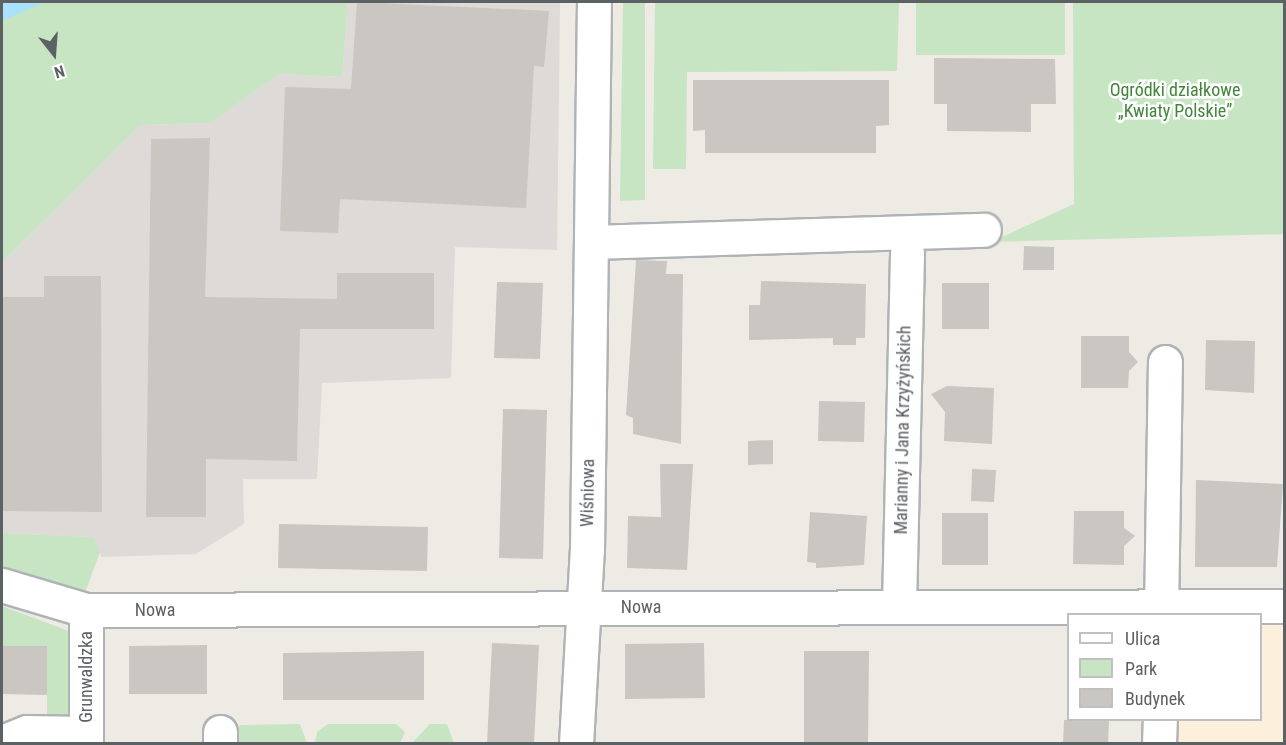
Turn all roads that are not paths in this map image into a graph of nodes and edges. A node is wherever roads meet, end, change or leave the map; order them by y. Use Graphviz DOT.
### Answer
graph roads {
  1 [pos="594,2"];
  2 [pos="984,230"];
  3 [pos="592,242"];
  4 [pos="906,253"];
  5 [pos="1165,362"];
  6 [pos="2,585"];
  7 [pos="1284,606"];
  8 [pos="899,607"];
  9 [pos="584,608"];
  10 [pos="86,610"];
  11 [pos="1161,611"];
  12 [pos="1160,721"];
  13 [pos="10,732"];
  14 [pos="86,738"];
  15 [pos="576,744"];
  16 [pos="1159,744"];
  1 -- 3 [label="street, Wiśniowa"];
  2 -- 3 [label="street"];
  3 -- 9 [label="street, Wiśniowa"];
  4 -- 8 [label="street, Marianny i Jana Krzyżyńskich"];
  5 -- 11 [label="street"];
  6 -- 10 [label="street, Nowa"];
  7 -- 11 [label="street, Nowa"];
  8 -- 9 [label="street, Nowa"];
  8 -- 11 [label="street, Nowa"];
  9 -- 10 [label="street, Nowa"];
  9 -- 15 [label="street, Wiśniowa"];
  10 -- 14 [label="street, Grunwaldzka"];
  12 -- 16 [label="street"];
  13 -- 14 [label="street"];
}
